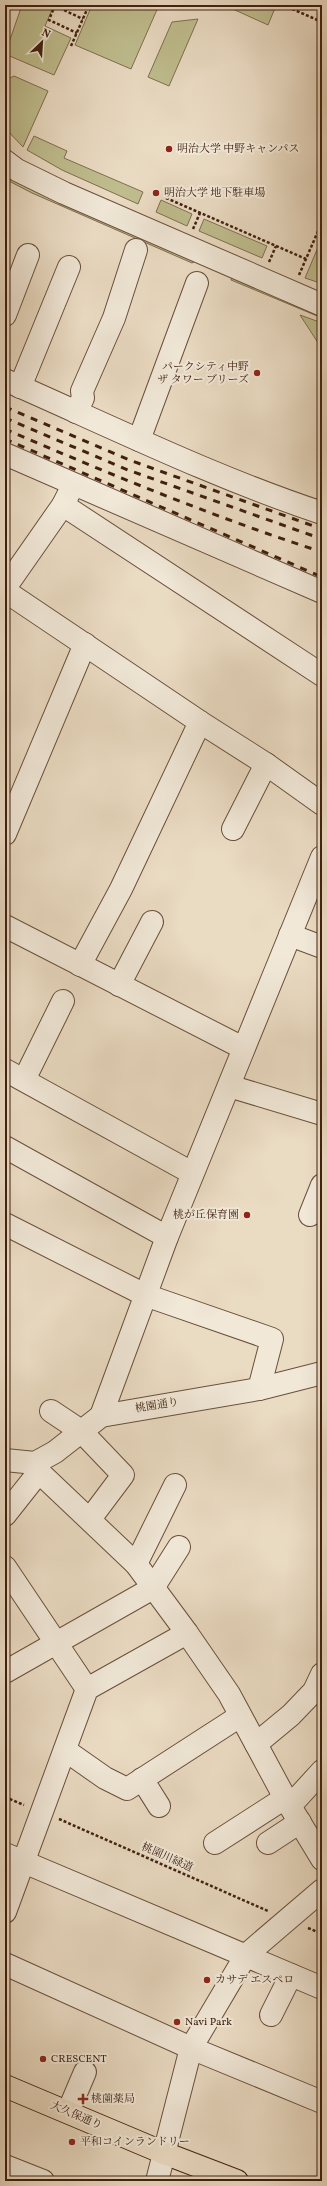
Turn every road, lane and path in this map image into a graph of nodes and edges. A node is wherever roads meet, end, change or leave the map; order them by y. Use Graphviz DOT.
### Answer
graph roads {
  1 [pos="89,5"];
  2 [pos="283,5"];
  3 [pos="55,6"];
  4 [pos="82,19"];
  5 [pos="322,22"];
  6 [pos="77,33"];
  7 [pos="71,46"];
  8 [pos="5,161"];
  9 [pos="166,198"];
  10 [pos="200,213"];
  11 [pos="322,222"];
  12 [pos="191,234"];
  13 [pos="276,246"];
  14 [pos="136,250"];
  15 [pos="28,255"];
  16 [pos="306,259"];
  17 [pos="69,267"];
  18 [pos="266,268"];
  19 [pos="297,281"];
  20 [pos="197,283"];
  21 [pos="322,305"];
  22 [pos="5,315"];
  23 [pos="13,384"];
  24 [pos="76,412"];
  25 [pos="138,440"];
  26 [pos="5,454"];
  27 [pos="74,483"];
  28 [pos="63,505"];
  29 [pos="322,513"];
  30 [pos="5,590"];
  31 [pos="322,592"];
  32 [pos="85,644"];
  33 [pos="322,675"];
  34 [pos="200,722"];
  35 [pos="266,764"];
  36 [pos="322,804"];
  37 [pos="233,829"];
  38 [pos="5,834"];
  39 [pos="322,857"];
  40 [pos="152,922"];
  41 [pos="5,926"];
  42 [pos="290,935"];
  43 [pos="322,947"];
  44 [pos="80,965"];
  45 [pos="119,985"];
  46 [pos="63,1001"];
  47 [pos="243,1048"];
  48 [pos="5,1070"];
  49 [pos="24,1080"];
  50 [pos="229,1086"];
  51 [pos="322,1114"];
  52 [pos="5,1147"];
  53 [pos="192,1174"];
  54 [pos="322,1185"];
  55 [pos="310,1215"];
  56 [pos="5,1224"];
  57 [pos="166,1237"];
  58 [pos="145,1295"];
  59 [pos="322,1373"];
  60 [pos="259,1390"];
  61 [pos="52,1411"];
  62 [pos="101,1416"];
  63 [pos="81,1431"];
  64 [pos="7,1458"];
  65 [pos="37,1468"];
  66 [pos="175,1485"];
  67 [pos="5,1515"];
  68 [pos="90,1520"];
  69 [pos="179,1547"];
  70 [pos="136,1564"];
  71 [pos="5,1567"];
  72 [pos="153,1588"];
  73 [pos="187,1633"];
  74 [pos="56,1643"];
  75 [pos="5,1672"];
  76 [pos="322,1674"];
  77 [pos="87,1689"];
  78 [pos="240,1716"];
  79 [pos="256,1744"];
  80 [pos="65,1750"];
  81 [pos="322,1771"];
  82 [pos="142,1779"];
  83 [pos="5,1797"];
  84 [pos="159,1806"];
  85 [pos="292,1809"];
  86 [pos="42,1812"];
  87 [pos="215,1843"];
  88 [pos="268,1843"];
  89 [pos="14,1858"];
  90 [pos="322,1859"];
  91 [pos="322,1890"];
  92 [pos="5,1912"];
  93 [pos="288,1920"];
  94 [pos="322,1934"];
  95 [pos="246,1955"];
  96 [pos="5,1964"];
  97 [pos="291,1974"];
  98 [pos="322,1988"];
  99 [pos="271,2015"];
  100 [pos="190,2048"];
  101 [pos="85,2072"];
  102 [pos="5,2086"];
  103 [pos="322,2102"];
  104 [pos="68,2112"];
  105 [pos="164,2153"];
  106 [pos="5,2166"];
  107 [pos="43,2181"];
  108 [pos="157,2181"];
  109 [pos="237,2181"];
  1 -- 4 [label="path"];
  2 -- 5 [label="path"];
  3 -- 4 [label="path"];
  3 -- 6 [label="path"];
  4 -- 6 [label="path"];
  6 -- 7 [label="path"];
  8 -- 21 [label="street"];
  9 -- 10 [label="path"];
  10 -- 12 [label="path"];
  10 -- 13 [label="path"];
  11 -- 16 [label="path"];
  13 -- 16 [label="path"];
  13 -- 18 [label="path"];
  14 -- 24 [label="street"];
  15 -- 22 [label="street"];
  16 -- 19 [label="path"];
  17 -- 23 [label="street"];
  20 -- 25 [label="street"];
  23 -- 24 [label="street"];
  24 -- 25 [label="street"];
  25 -- 29 [label="street"];
  26 -- 27 [label="street"];
  27 -- 28 [label="street"];
  27 -- 31 [label="street"];
  28 -- 30 [label="street"];
  28 -- 33 [label="street"];
  30 -- 32 [label="street"];
  32 -- 34 [label="street"];
  32 -- 38 [label="street"];
  34 -- 35 [label="street"];
  34 -- 44 [label="street"];
  35 -- 36 [label="street"];
  35 -- 37 [label="street"];
  39 -- 42 [label="street"];
  40 -- 45 [label="street"];
  41 -- 44 [label="street"];
  42 -- 43 [label="street"];
  42 -- 47 [label="street"];
  44 -- 45 [label="street"];
  45 -- 47 [label="street"];
  46 -- 49 [label="street"];
  47 -- 50 [label="street"];
  48 -- 49 [label="street"];
  49 -- 53 [label="street"];
  50 -- 51 [label="street"];
  50 -- 53 [label="street"];
  52 -- 57 [label="street"];
  53 -- 57 [label="street"];
  54 -- 55 [label="street"];
  56 -- 58 [label="street"];
  57 -- 58 [label="street"];
  58 -- 60 [label="street"];
  58 -- 62 [label="street"];
  59 -- 60 [label="street, 桃園通り"];
  60 -- 62 [label="street, 桃園通り"];
  61 -- 63 [label="street"];
  62 -- 63 [label="street, 桃園通り"];
  63 -- 65 [label="street, 桃園通り"];
  63 -- 68 [label="street"];
  64 -- 65 [label="street"];
  65 -- 67 [label="street"];
  65 -- 68 [label="street"];
  66 -- 70 [label="street"];
  68 -- 70 [label="street"];
  69 -- 72 [label="street"];
  70 -- 72 [label="street"];
  71 -- 74 [label="street"];
  72 -- 73 [label="street"];
  72 -- 74 [label="street"];
  73 -- 77 [label="street"];
  73 -- 78 [label="street"];
  74 -- 75 [label="street"];
  74 -- 77 [label="street"];
  76 -- 79 [label="street"];
  77 -- 80 [label="street"];
  78 -- 79 [label="street"];
  78 -- 82 [label="street"];
  79 -- 85 [label="street"];
  80 -- 82 [label="street"];
  80 -- 86 [label="street"];
  81 -- 85 [label="street"];
  82 -- 84 [label="street"];
  83 -- 86 [label="path, 桃園川緑道"];
  85 -- 87 [label="street"];
  85 -- 88 [label="street"];
  85 -- 90 [label="street"];
  86 -- 89 [label="street"];
  86 -- 93 [label="path, 桃園川緑道"];
  89 -- 92 [label="street"];
  89 -- 95 [label="street"];
  91 -- 93 [label="street"];
  93 -- 94 [label="path, 桃園川緑道"];
  93 -- 95 [label="street"];
  95 -- 97 [label="street"];
  95 -- 100 [label="street"];
  96 -- 100 [label="street"];
  97 -- 98 [label="street"];
  97 -- 99 [label="street"];
  100 -- 103 [label="street"];
  100 -- 105 [label="street"];
  101 -- 104 [label="street"];
  102 -- 104 [label="main road, 大久保通り"];
  104 -- 105 [label="main road, 大久保通り"];
  105 -- 108 [label="street"];
  105 -- 109 [label="main road, 大久保通り"];
  106 -- 107 [label="street"];
}
